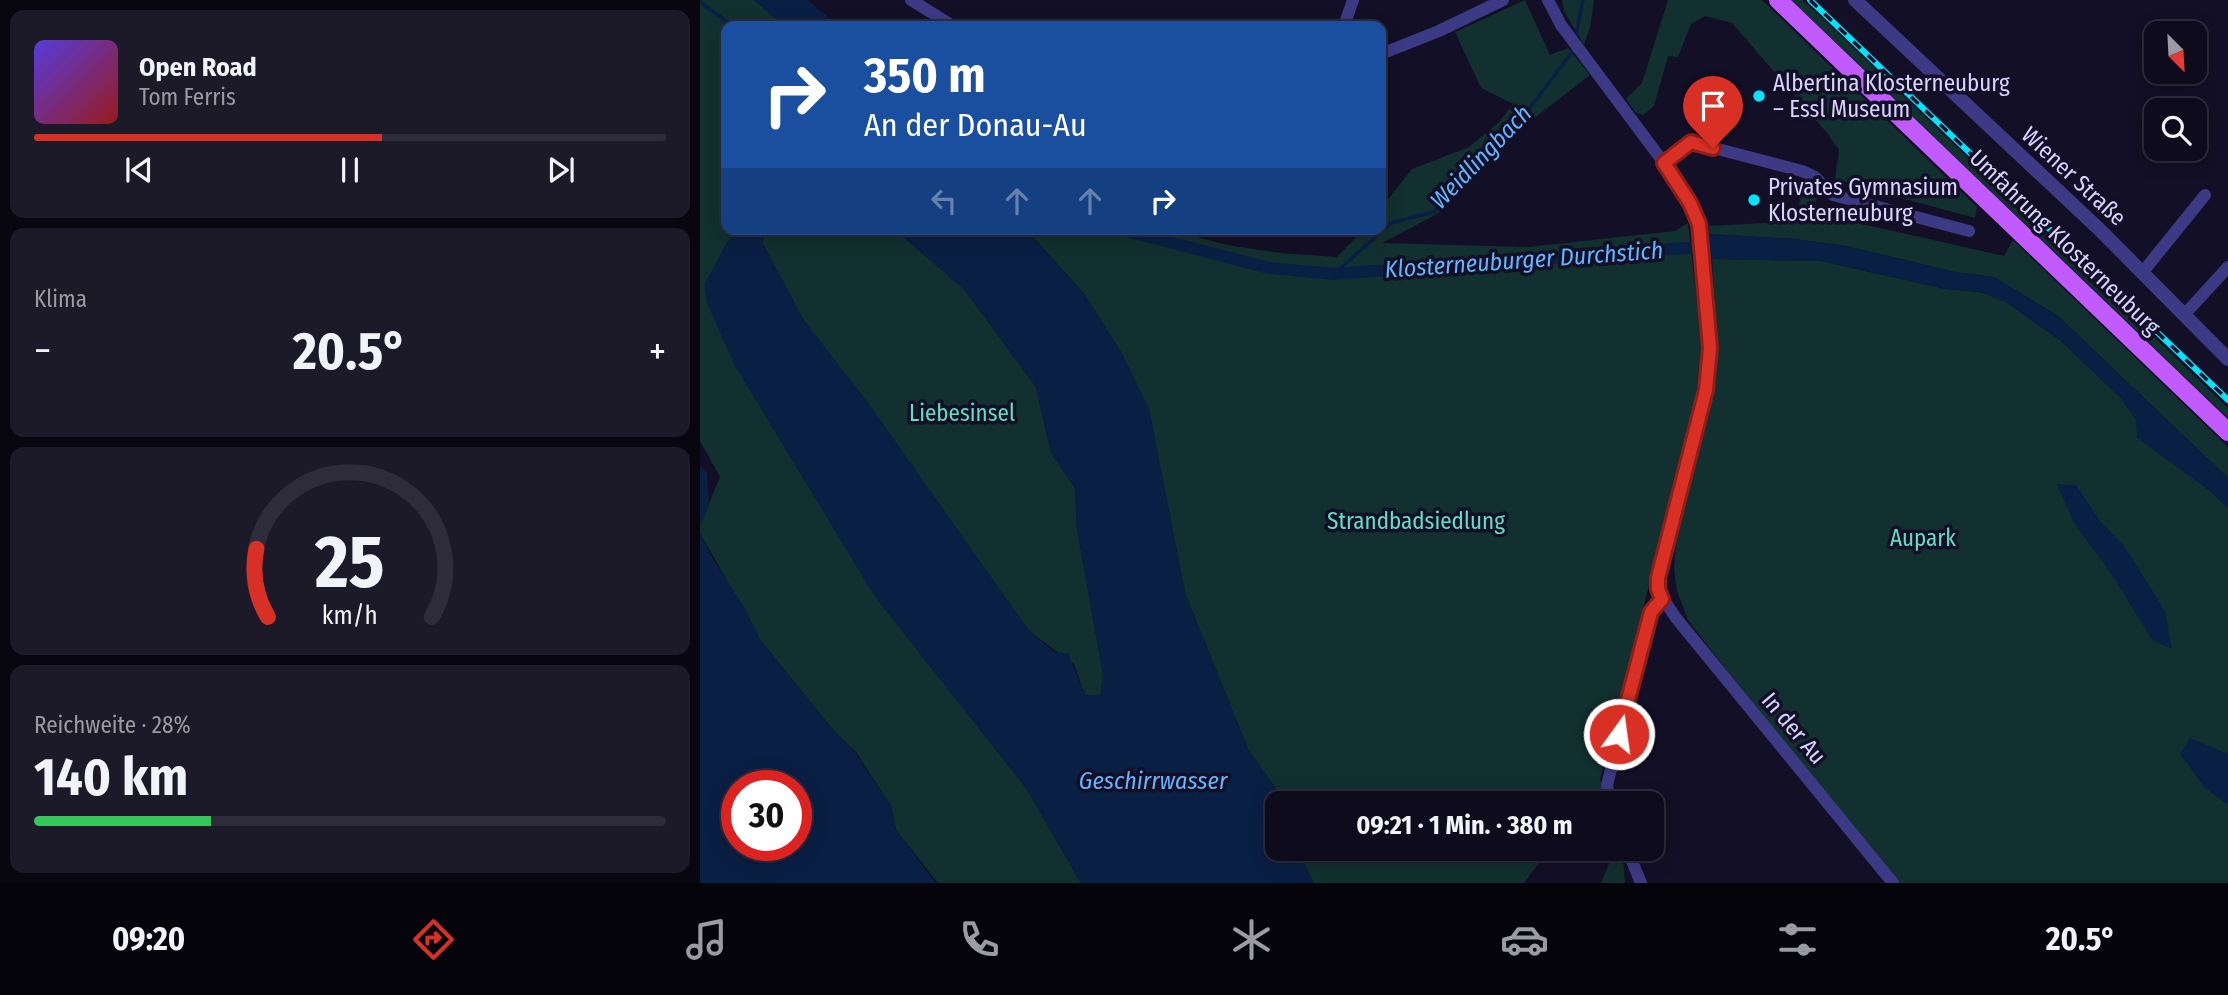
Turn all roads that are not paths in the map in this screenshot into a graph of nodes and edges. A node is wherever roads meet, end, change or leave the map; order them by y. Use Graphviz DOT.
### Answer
graph roads {
  1 [pos="911,0"];
  2 [pos="1353,0"];
  3 [pos="1503,0"];
  4 [pos="1548,0"];
  5 [pos="1778,0"];
  6 [pos="1855,0"];
  7 [pos="945,21"];
  8 [pos="1347,21"];
  9 [pos="1386,52"];
  10 [pos="1664,163"];
  11 [pos="2205,195"];
  12 [pos="1969,230"];
  13 [pos="2228,267"];
  14 [pos="2142,273"];
  15 [pos="2184,315"];
  16 [pos="2228,359"];
  17 [pos="2228,432"];
  18 [pos="1662,599"];
  19 [pos="1608,791"];
  20 [pos="1632,861"];
  21 [pos="1641,883"];
  22 [pos="1893,883"];
  1 -- 7 [label="street"];
  2 -- 8 [label="street"];
  3 -- 9 [label="street"];
  4 -- 10 [label="street"];
  5 -- 17 [label="main road, Umfahrung Klosterneuburg"];
  6 -- 14 [label="street, Wiener Straße"];
  10 -- 12 [label="street"];
  10 -- 18 [label="street"];
  11 -- 14 [label="street"];
  13 -- 15 [label="street"];
  14 -- 15 [label="street, Wiener Straße"];
  15 -- 16 [label="street, Wiener Straße"];
  18 -- 19 [label="street"];
  18 -- 22 [label="street, In der Au"];
  20 -- 21 [label="street"];
}
